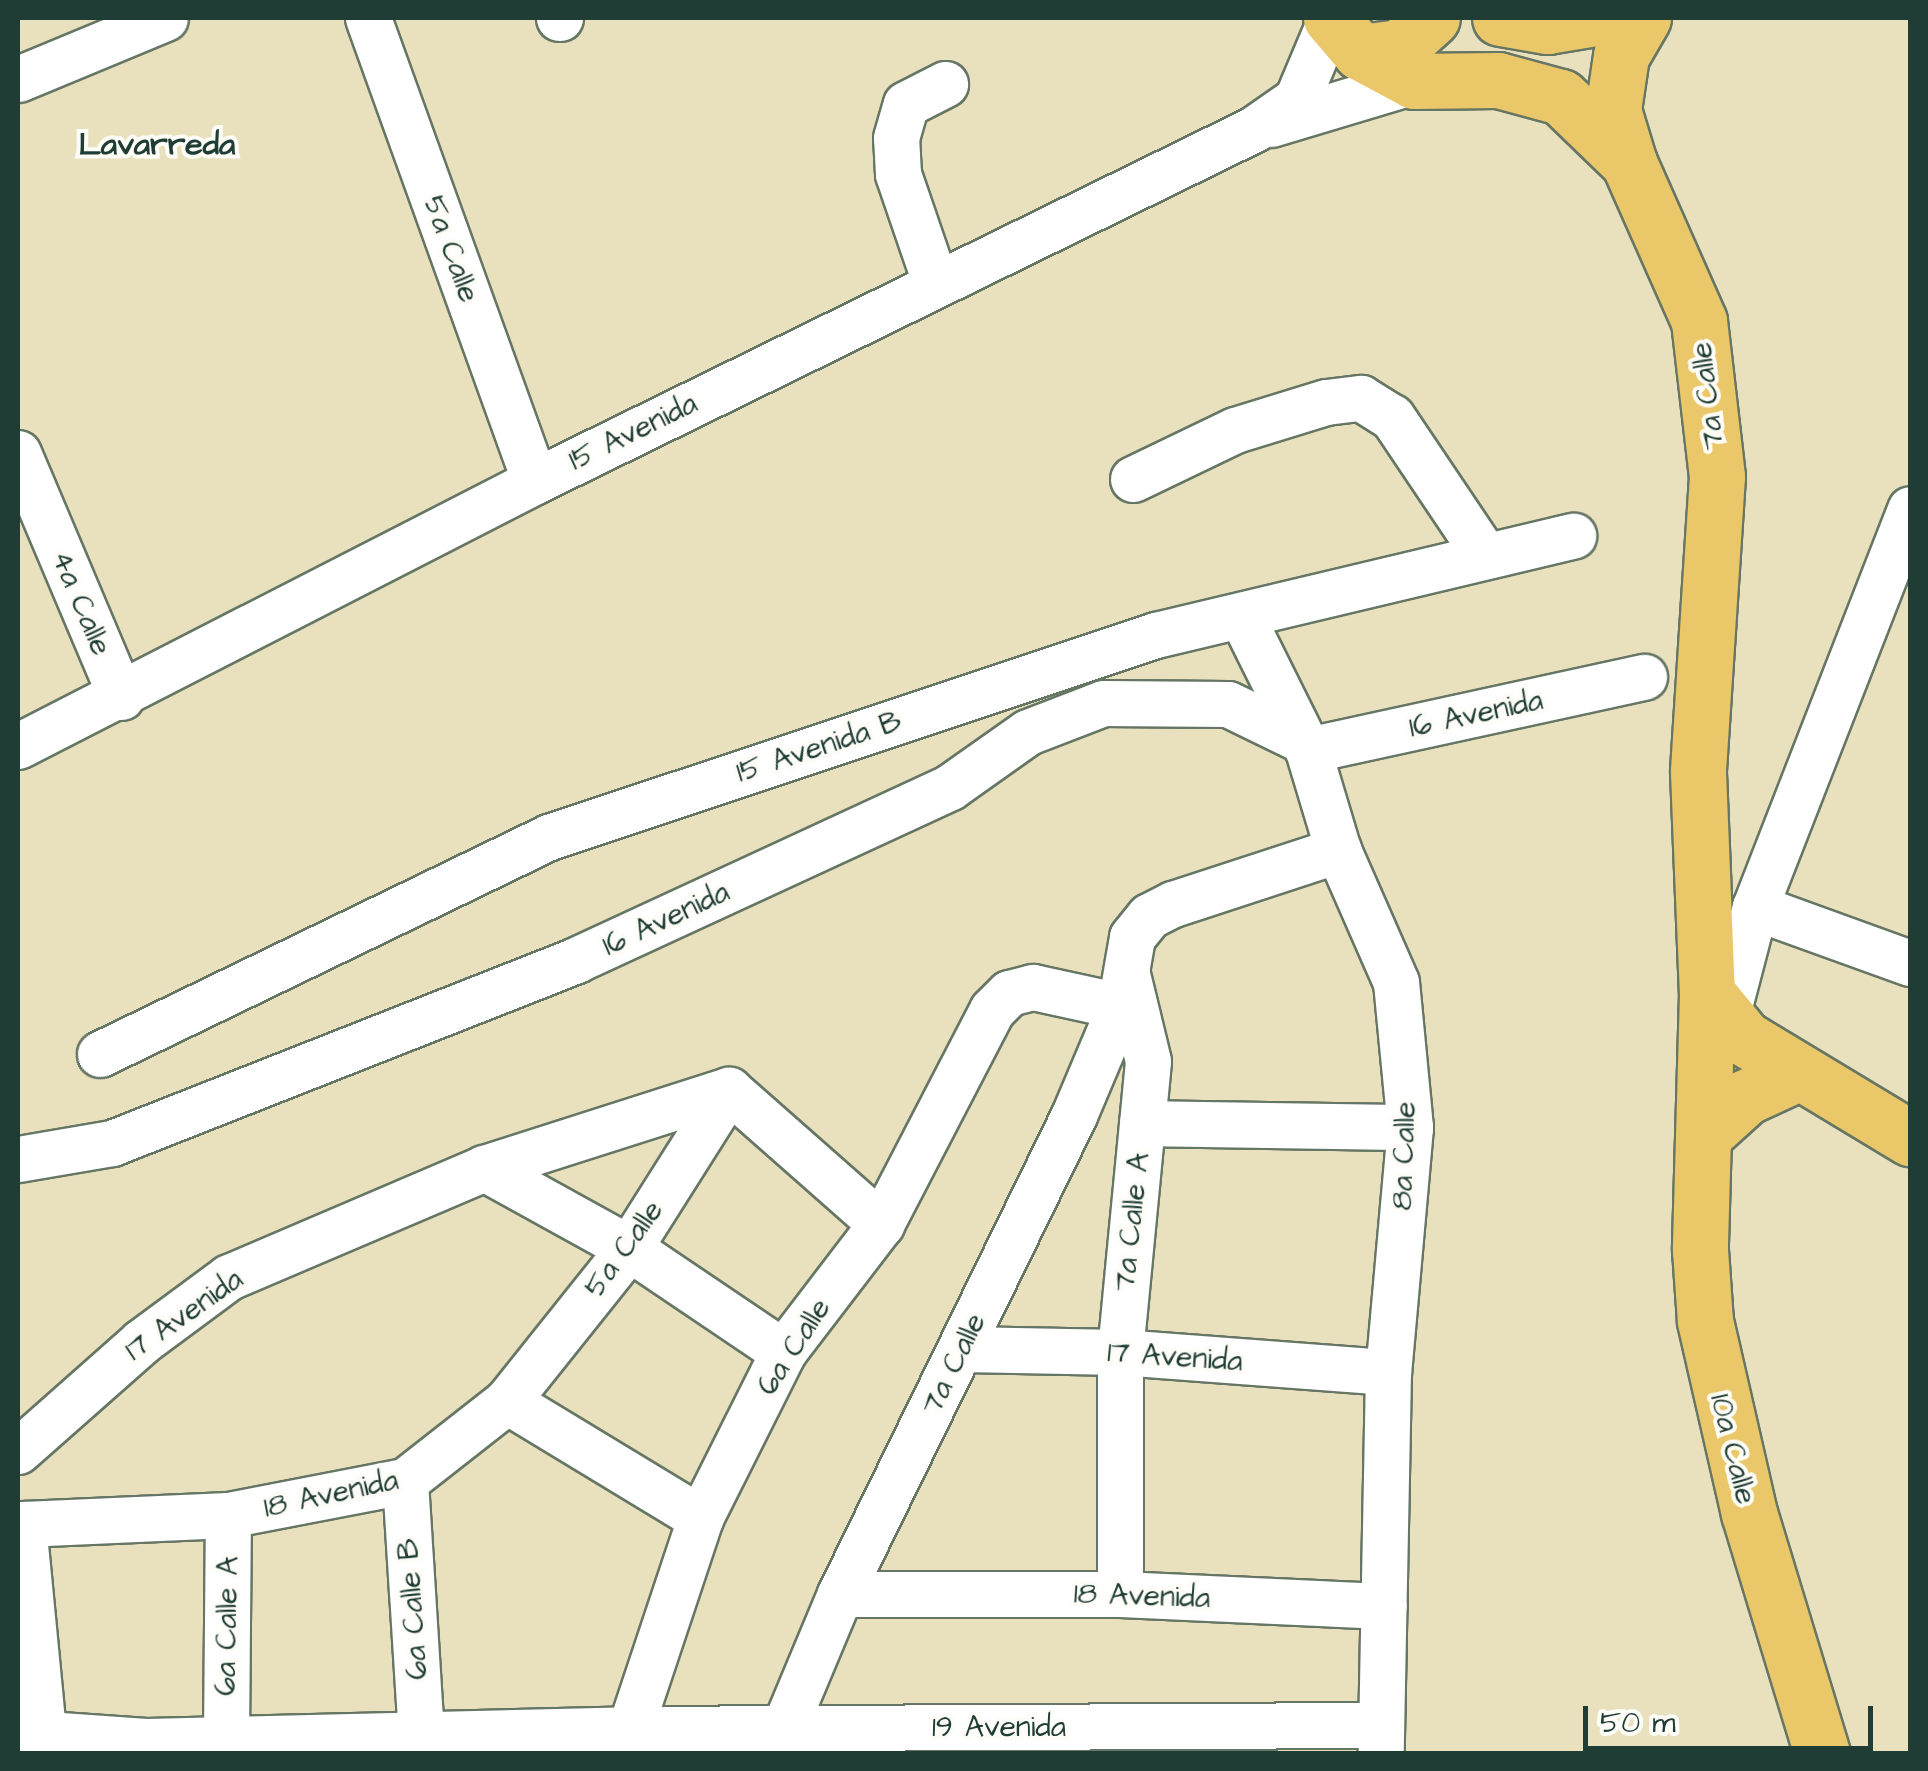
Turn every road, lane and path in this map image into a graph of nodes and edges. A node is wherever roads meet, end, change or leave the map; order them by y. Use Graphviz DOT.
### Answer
graph roads {
  1 [pos="164,18"];
  2 [pos="368,18"];
  3 [pos="1432,18"];
  4 [pos="1500,18"];
  5 [pos="1596,18"];
  6 [pos="1643,18"];
  7 [pos="1341,29"];
  8 [pos="18,78"];
  9 [pos="1414,81"];
  10 [pos="945,84"];
  11 [pos="1254,129"];
  12 [pos="1629,163"];
  13 [pos="935,282"];
  14 [pos="18,454"];
  15 [pos="1133,479"];
  16 [pos="535,481"];
  17 [pos="1910,509"];
  18 [pos="1573,536"];
  19 [pos="1484,554"];
  20 [pos="1242,619"];
  21 [pos="1644,677"];
  22 [pos="121,697"];
  23 [pos="1304,745"];
  24 [pos="18,746"];
  25 [pos="1338,850"];
  26 [pos="1751,922"];
  27 [pos="1910,963"];
  28 [pos="1123,990"];
  29 [pos="1716,1005"];
  30 [pos="100,1054"];
  31 [pos="1796,1074"];
  32 [pos="728,1090"];
  33 [pos="1142,1123"];
  34 [pos="1410,1127"];
  35 [pos="1704,1135"];
  36 [pos="1910,1138"];
  37 [pos="18,1159"];
  38 [pos="484,1168"];
  39 [pos="881,1224"];
  40 [pos="630,1248"];
  41 [pos="962,1349"];
  42 [pos="783,1352"];
  43 [pos="1120,1352"];
  44 [pos="1388,1372"];
  45 [pos="507,1401"];
  46 [pos="18,1451"];
  47 [pos="405,1482"];
  48 [pos="228,1514"];
  49 [pos="700,1518"];
  50 [pos="20,1524"];
  51 [pos="840,1594"];
  52 [pos="1120,1594"];
  53 [pos="1384,1606"];
  54 [pos="630,1729"];
  55 [pos="30,1732"];
  56 [pos="421,1736"];
  57 [pos="226,1738"];
  58 [pos="783,1741"];
  59 [pos="1384,1744"];
  60 [pos="146,1747"];
  61 [pos="1822,1754"];
  1 -- 8 [label="street"];
  2 -- 16 [label="street, 5a Calle"];
  3 -- 7 [label="main road"];
  4 -- 5 [label="main road"];
  6 -- 12 [label="main road"];
  7 -- 9 [label="main road, 7a Calle"];
  7 -- 11 [label="street, 15 Avenida"];
  9 -- 11 [label="street, 15 Avenida"];
  9 -- 12 [label="main road, 7a Calle"];
  10 -- 13 [label="street"];
  11 -- 13 [label="street, 15 Avenida"];
  12 -- 29 [label="main road, 7a Calle"];
  13 -- 16 [label="street, 15 Avenida"];
  14 -- 22 [label="street, 4a Calle"];
  15 -- 19 [label="street"];
  16 -- 22 [label="street, 15 Avenida"];
  17 -- 26 [label="street"];
  18 -- 19 [label="street, 15 Avenida B"];
  19 -- 20 [label="street, 15 Avenida B"];
  20 -- 23 [label="street, 8a Calle"];
  20 -- 30 [label="street, 15 Avenida B"];
  21 -- 23 [label="street, 16 Avenida"];
  22 -- 24 [label="street, 15 Avenida"];
  23 -- 25 [label="street, 8a Calle"];
  23 -- 37 [label="street, 16 Avenida"];
  25 -- 28 [label="street"];
  25 -- 34 [label="street, 8a Calle"];
  26 -- 27 [label="street"];
  26 -- 29 [label="street"];
  28 -- 33 [label="street, 7a Calle A"];
  28 -- 39 [label="street, 6a Calle"];
  28 -- 41 [label="street, 7a Calle"];
  29 -- 31 [label="main road"];
  29 -- 35 [label="main road, 10a Calle"];
  31 -- 35 [label="main road"];
  31 -- 36 [label="main road"];
  32 -- 38 [label="street, 17 Avenida"];
  32 -- 39 [label="street"];
  32 -- 40 [label="street, 5a Calle"];
  33 -- 34 [label="street"];
  33 -- 43 [label="street, 7a Calle A"];
  34 -- 44 [label="street, 8a Calle"];
  35 -- 61 [label="main road, 10a Calle"];
  38 -- 40 [label="street"];
  38 -- 46 [label="street, 17 Avenida"];
  39 -- 42 [label="street, 6a Calle"];
  40 -- 42 [label="street"];
  40 -- 45 [label="street, 5a Calle"];
  41 -- 43 [label="street, 17 Avenida"];
  41 -- 51 [label="street, 7a Calle"];
  42 -- 49 [label="street, 6a Calle"];
  43 -- 44 [label="street, 17 Avenida"];
  43 -- 52 [label="street, 7a Calle A"];
  44 -- 53 [label="street, 8a Calle"];
  45 -- 47 [label="street, 18 Avenida"];
  45 -- 49 [label="street"];
  47 -- 48 [label="street, 18 Avenida"];
  47 -- 56 [label="street, 6a Calle B"];
  48 -- 50 [label="street, 18 Avenida"];
  48 -- 57 [label="street, 6a Calle A"];
  49 -- 54 [label="street, 6a Calle"];
  50 -- 55 [label="street"];
  51 -- 52 [label="street, 18 Avenida"];
  51 -- 58 [label="street, 7a Calle"];
  52 -- 53 [label="street, 18 Avenida"];
  53 -- 59 [label="street, 8a Calle"];
  54 -- 56 [label="street, 19 Avenida"];
  54 -- 58 [label="street, 19 Avenida"];
  55 -- 60 [label="street, 19 Avenida"];
  56 -- 57 [label="street, 19 Avenida"];
  57 -- 60 [label="street, 19 Avenida"];
  58 -- 59 [label="street, 19 Avenida"];
}
